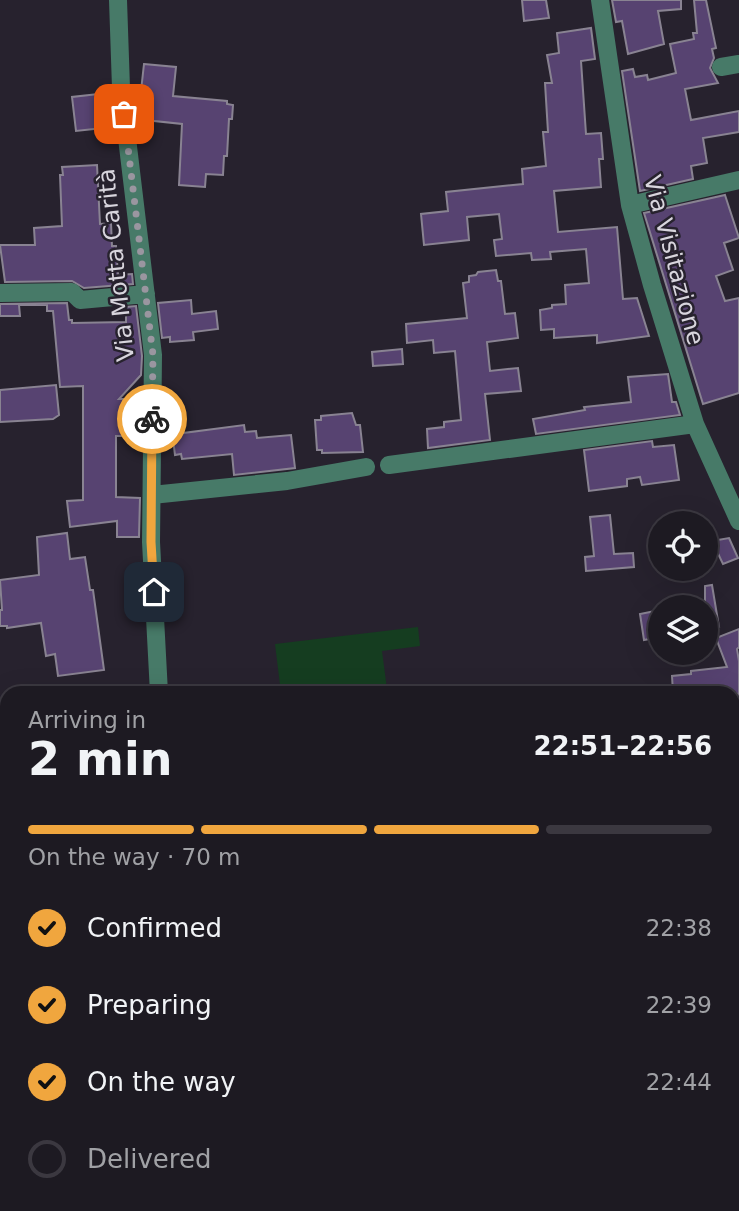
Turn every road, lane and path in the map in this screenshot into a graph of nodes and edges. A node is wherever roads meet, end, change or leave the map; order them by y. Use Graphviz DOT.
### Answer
graph roads {
  1 [pos="118,0"];
  2 [pos="600,0"];
  3 [pos="739,180"];
  4 [pos="630,205"];
  5 [pos="0,293"];
  6 [pos="146,294"];
  7 [pos="695,424"];
  8 [pos="389,465"];
  9 [pos="366,467"];
  10 [pos="152,495"];
  11 [pos="739,521"];
  12 [pos="159,686"];
  1 -- 6 [label="street, Via Motta Carità"];
  2 -- 4 [label="street, Via Visitazione"];
  3 -- 4 [label="street"];
  4 -- 7 [label="street, Via Visitazione"];
  5 -- 6 [label="street"];
  6 -- 10 [label="street, Via Motta Carità"];
  7 -- 8 [label="street"];
  7 -- 11 [label="street, Via Visitazione"];
  9 -- 10 [label="street"];
  10 -- 12 [label="street, Via Motta Carità"];
}
